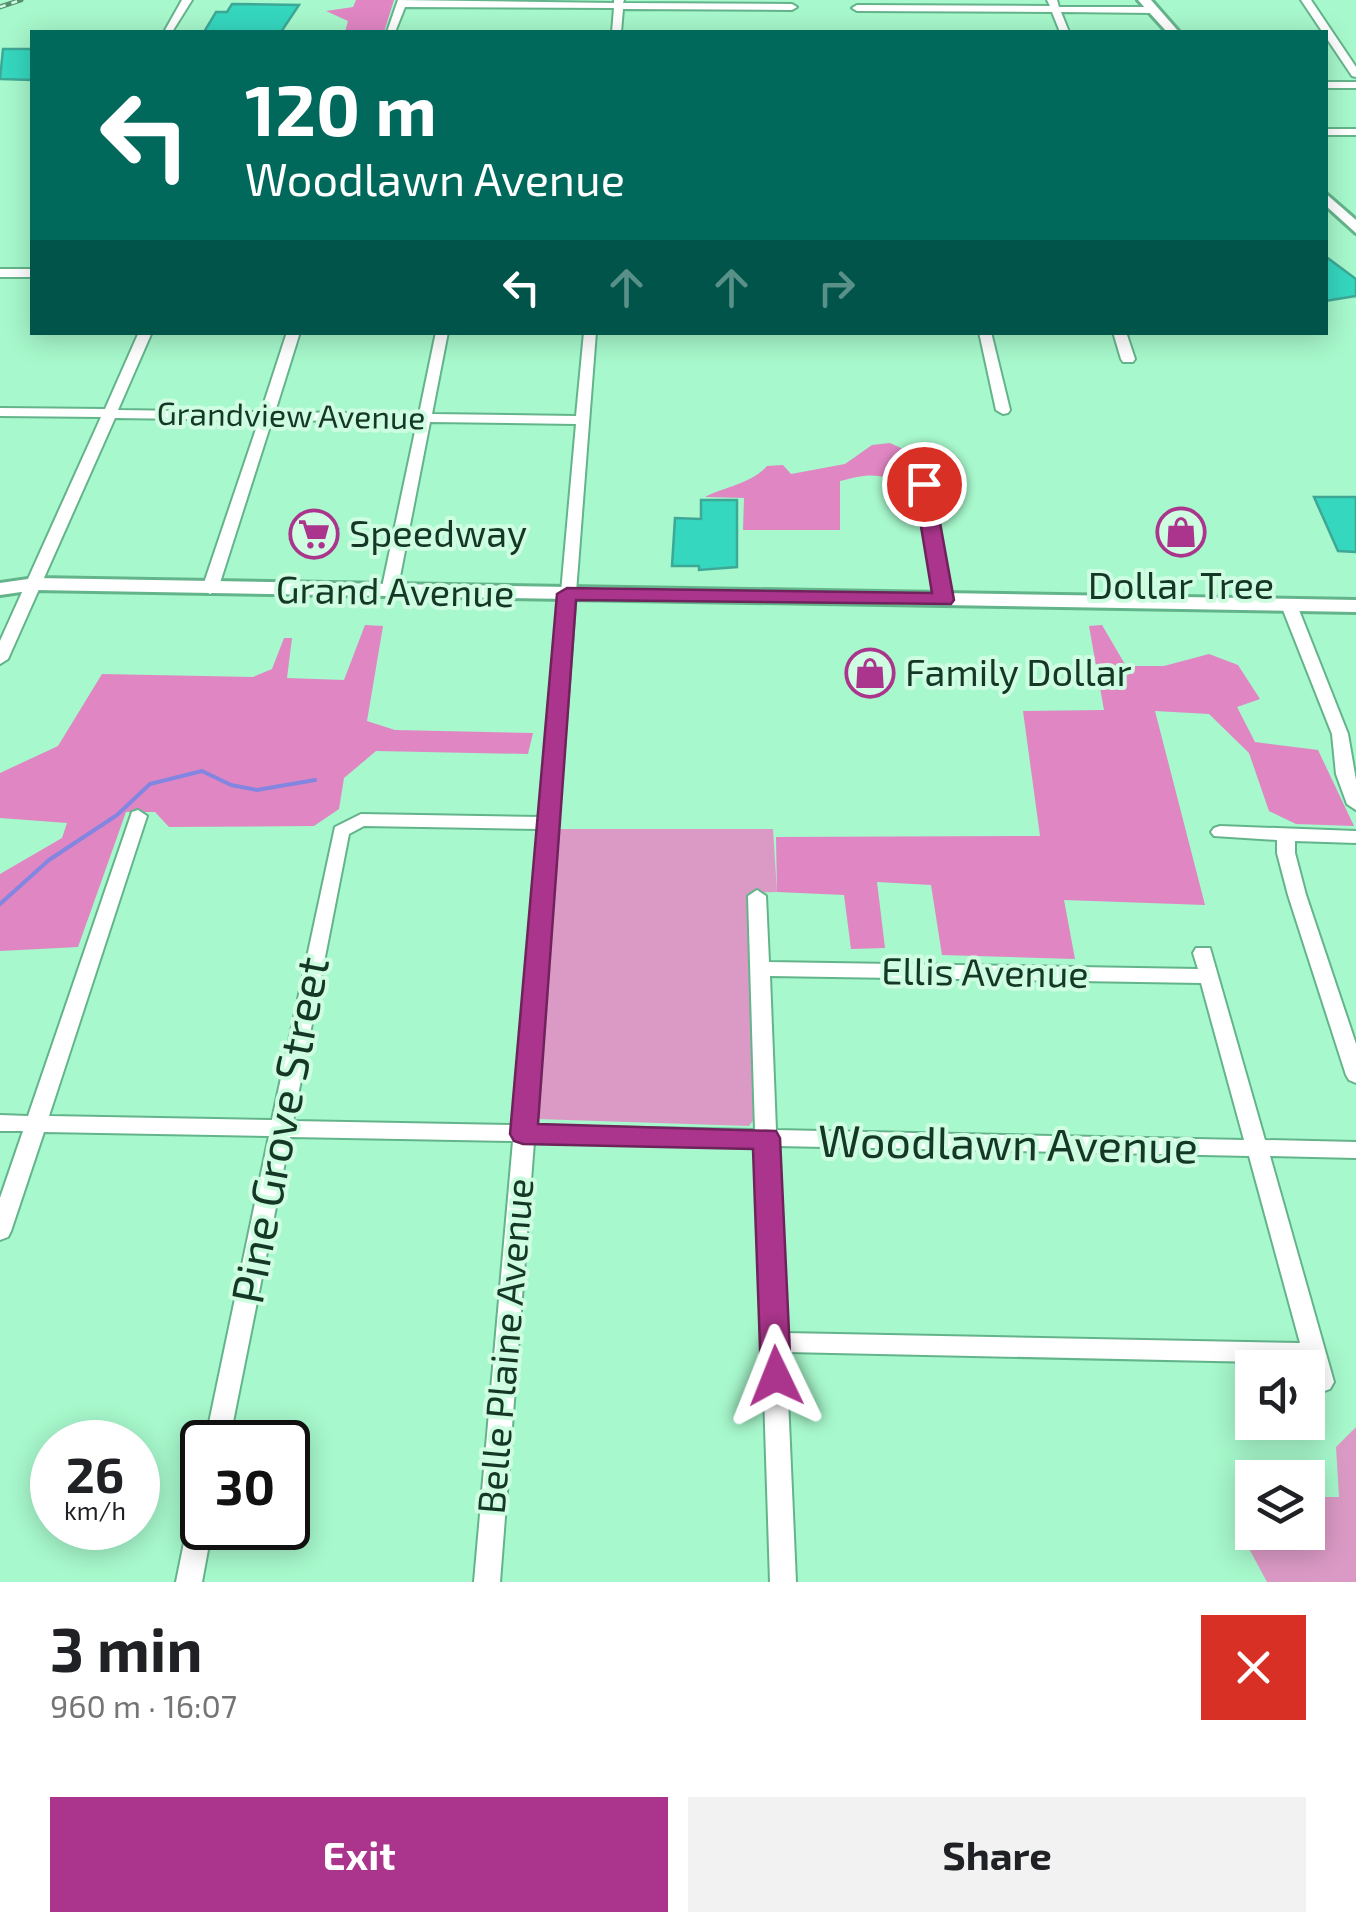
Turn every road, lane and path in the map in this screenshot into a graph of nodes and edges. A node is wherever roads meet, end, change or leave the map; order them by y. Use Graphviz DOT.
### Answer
graph roads {
  1 [pos="187,0"];
  2 [pos="1306,0"];
  3 [pos="402,2"];
  4 [pos="618,3"];
  5 [pos="1053,5"];
  6 [pos="1148,5"];
  7 [pos="792,8"];
  8 [pos="857,8"];
  9 [pos="169,30"];
  10 [pos="392,30"];
  11 [pos="616,30"];
  12 [pos="1063,30"];
  13 [pos="1171,30"];
  14 [pos="1322,30"];
  15 [pos="1331,46"];
  16 [pos="1352,46"];
  17 [pos="1356,74"];
  18 [pos="1328,84"];
  19 [pos="1356,85"];
  20 [pos="1328,132"];
  21 [pos="1356,132"];
  22 [pos="1328,200"];
  23 [pos="1356,229"];
  24 [pos="0,273"];
  25 [pos="30,273"];
  26 [pos="145,335"];
  27 [pos="293,335"];
  28 [pos="441,335"];
  29 [pos="590,335"];
  30 [pos="985,335"];
  31 [pos="1120,335"];
  32 [pos="1128,359"];
  33 [pos="1003,410"];
  34 [pos="0,412"];
  35 [pos="110,414"];
  36 [pos="268,416"];
  37 [pos="424,418"];
  38 [pos="582,420"];
  39 [pos="922,475"];
  40 [pos="0,576"];
  41 [pos="35,584"];
  42 [pos="210,589"];
  43 [pos="0,590"];
  44 [pos="389,592"];
  45 [pos="567,594"];
  46 [pos="944,600"];
  47 [pos="1289,605"];
  48 [pos="1356,606"];
  49 [pos="0,659"];
  50 [pos="1356,804"];
  51 [pos="138,816"];
  52 [pos="548,823"];
  53 [pos="1220,832"];
  54 [pos="1286,834"];
  55 [pos="1356,837"];
  56 [pos="758,896"];
  57 [pos="1203,954"];
  58 [pos="760,970"];
  59 [pos="1209,976"];
  60 [pos="1356,1075"];
  61 [pos="0,1123"];
  62 [pos="36,1124"];
  63 [pos="280,1129"];
  64 [pos="523,1134"];
  65 [pos="767,1138"];
  66 [pos="1258,1150"];
  67 [pos="1356,1150"];
  68 [pos="0,1231"];
  69 [pos="775,1342"];
  70 [pos="1313,1350"];
  71 [pos="1235,1351"];
  72 [pos="220,1420"];
  73 [pos="195,1550"];
  74 [pos="189,1582"];
  75 [pos="487,1582"];
  76 [pos="783,1582"];
  1 -- 9 [label="street"];
  2 -- 14 [label="street"];
  3 -- 4 [label="street"];
  3 -- 10 [label="street"];
  4 -- 7 [label="street"];
  4 -- 11 [label="street"];
  5 -- 6 [label="street"];
  5 -- 8 [label="street"];
  5 -- 12 [label="street"];
  6 -- 13 [label="main road"];
  15 -- 16 [label="street"];
  15 -- 17 [label="street"];
  18 -- 19 [label="street"];
  20 -- 21 [label="street"];
  22 -- 23 [label="main road"];
  24 -- 25 [label="street"];
  26 -- 35 [label="street"];
  27 -- 36 [label="street"];
  28 -- 37 [label="street"];
  29 -- 38 [label="street, Belle Plaine Avenue"];
  30 -- 33 [label="street"];
  31 -- 32 [label="street"];
  34 -- 35 [label="street, Grandview Avenue"];
  35 -- 36 [label="street, Grandview Avenue"];
  35 -- 41 [label="street"];
  36 -- 37 [label="street, Grandview Avenue"];
  36 -- 42 [label="street"];
  37 -- 38 [label="street, Grandview Avenue"];
  37 -- 44 [label="street"];
  38 -- 45 [label="street, Belle Plaine Avenue"];
  39 -- 46 [label="street"];
  40 -- 41 [label="main road, Grand Avenue"];
  41 -- 42 [label="main road, Grand Avenue"];
  41 -- 43 [label="main road, Grand Avenue"];
  41 -- 49 [label="street"];
  42 -- 44 [label="main road, Grand Avenue"];
  44 -- 45 [label="main road, Grand Avenue"];
  45 -- 46 [label="main road, Grand Avenue"];
  45 -- 52 [label="street, Belle Plaine Avenue"];
  46 -- 47 [label="main road, Grand Avenue"];
  47 -- 48 [label="main road, Grand Avenue"];
  47 -- 50 [label="street"];
  51 -- 62 [label="street"];
  52 -- 63 [label="street, Pine Grove Street"];
  52 -- 64 [label="street, Belle Plaine Avenue"];
  53 -- 54 [label="street"];
  54 -- 55 [label="street"];
  54 -- 60 [label="street"];
  56 -- 58 [label="street"];
  57 -- 59 [label="street"];
  58 -- 59 [label="street, Ellis Avenue"];
  58 -- 65 [label="street"];
  59 -- 66 [label="street"];
  61 -- 62 [label="street, Woodlawn Avenue"];
  62 -- 63 [label="street, Woodlawn Avenue"];
  62 -- 68 [label="street"];
  63 -- 64 [label="street, Woodlawn Avenue"];
  63 -- 72 [label="street, Pine Grove Street"];
  64 -- 65 [label="street, Woodlawn Avenue"];
  64 -- 75 [label="street, Belle Plaine Avenue"];
  65 -- 66 [label="street, Woodlawn Avenue"];
  65 -- 69 [label="street"];
  66 -- 67 [label="street, Woodlawn Avenue"];
  66 -- 70 [label="street"];
  69 -- 71 [label="street"];
  69 -- 76 [label="street"];
  73 -- 74 [label="street"];
}
